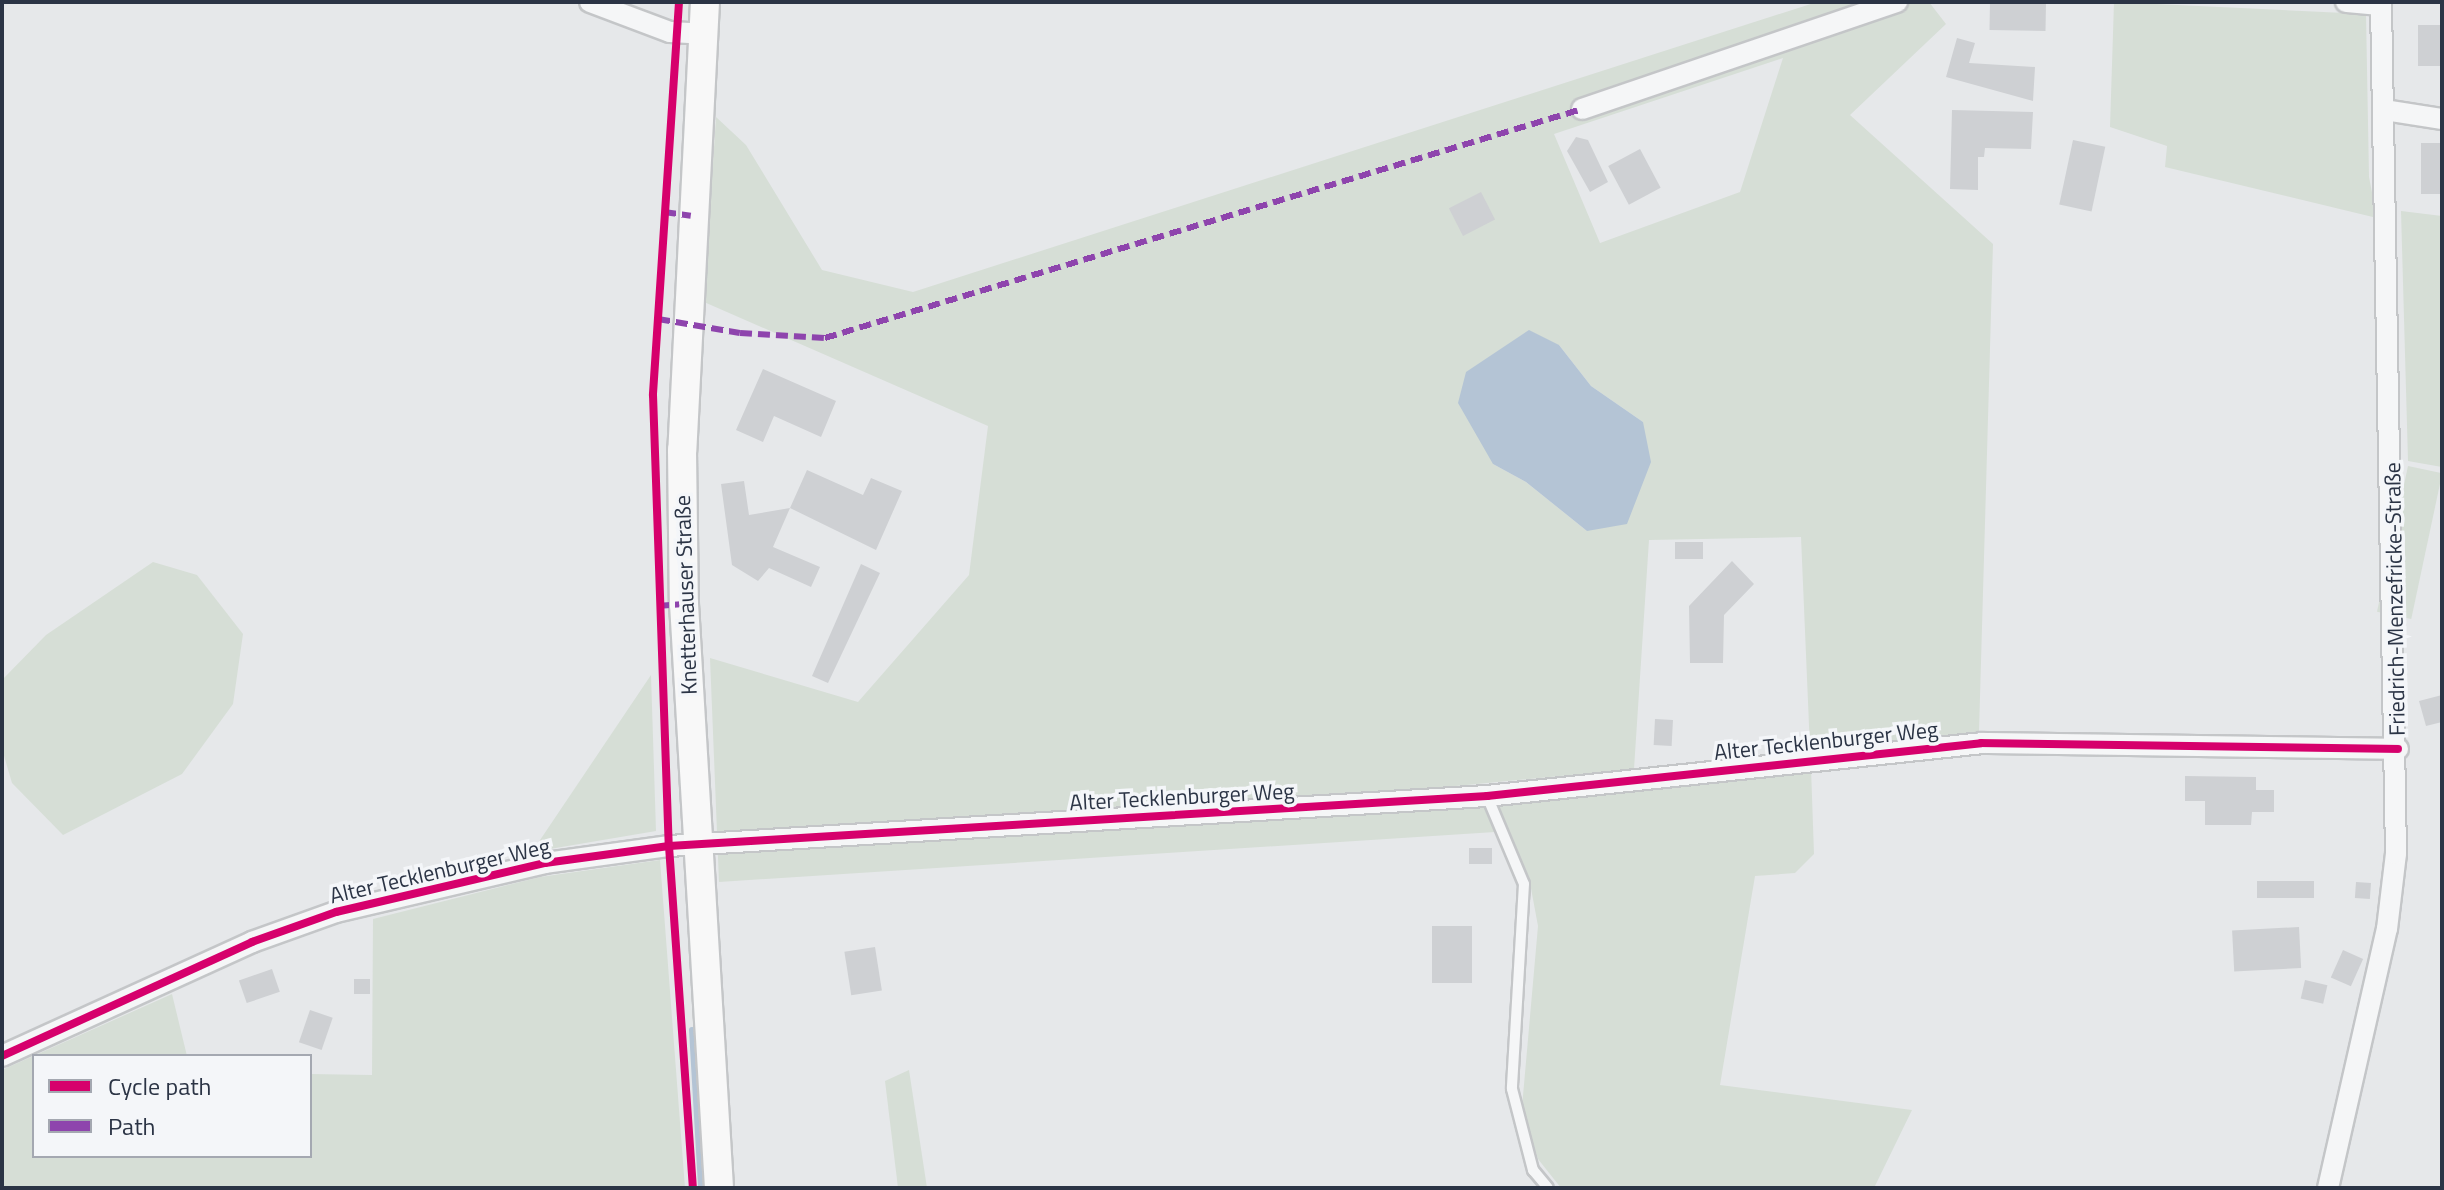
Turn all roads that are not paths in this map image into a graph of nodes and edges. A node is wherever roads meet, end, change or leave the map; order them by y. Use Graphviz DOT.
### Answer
graph roads {
  1 [pos="590,2"];
  2 [pos="705,2"];
  3 [pos="1897,2"];
  4 [pos="2346,2"];
  5 [pos="2381,3"];
  6 [pos="704,34"];
  7 [pos="1582,109"];
  8 [pos="2384,110"];
  9 [pos="2442,119"];
  10 [pos="2398,749"];
  11 [pos="1487,796"];
  12 [pos="698,844"];
  13 [pos="2,1056"];
  14 [pos="719,1188"];
  15 [pos="1548,1188"];
  16 [pos="2328,1188"];
  1 -- 6 [label="street"];
  2 -- 6 [label="street, Knetterhauser Straße"];
  3 -- 7 [label="street"];
  4 -- 5 [label="street"];
  5 -- 8 [label="street, Friedrich-Menzefricke-Straße"];
  6 -- 12 [label="street, Knetterhauser Straße"];
  8 -- 9 [label="street"];
  8 -- 10 [label="street, Friedrich-Menzefricke-Straße"];
  10 -- 11 [label="street, Alter Tecklenburger Weg"];
  10 -- 16 [label="street, Friedrich-Menzefricke-Straße"];
  11 -- 12 [label="street, Alter Tecklenburger Weg"];
  11 -- 15 [label="lane"];
  12 -- 13 [label="street, Alter Tecklenburger Weg"];
  12 -- 14 [label="street, Knetterhauser Straße"];
}
